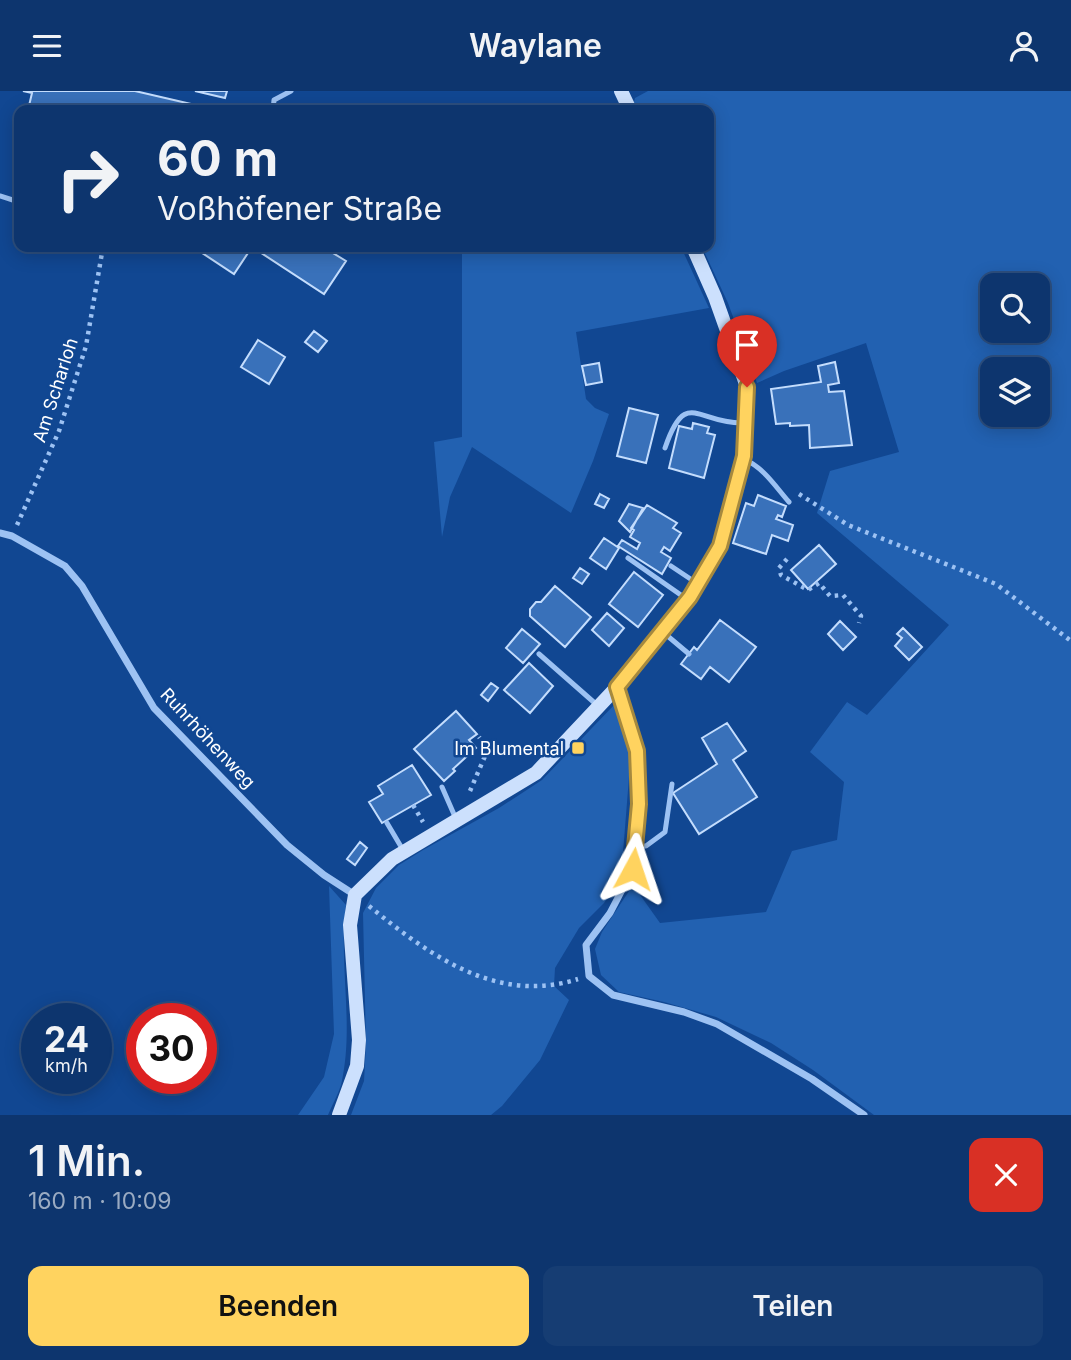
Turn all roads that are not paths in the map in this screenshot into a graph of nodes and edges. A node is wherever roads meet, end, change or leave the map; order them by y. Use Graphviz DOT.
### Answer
graph roads {
  1 [pos="272,91"];
  2 [pos="291,91"];
  3 [pos="274,100"];
  4 [pos="274,105"];
  5 [pos="695,252"];
  6 [pos="746,423"];
  7 [pos="665,447"];
  8 [pos="744,459"];
  9 [pos="789,502"];
  10 [pos="0,533"];
  11 [pos="628,558"];
  12 [pos="671,566"];
  13 [pos="698,584"];
  14 [pos="688,600"];
  15 [pos="662,632"];
  16 [pos="539,654"];
  17 [pos="688,654"];
  18 [pos="617,687"];
  19 [pos="599,707"];
  20 [pos="672,784"];
  21 [pos="442,787"];
  22 [pos="454,814"];
  23 [pos="387,823"];
  24 [pos="635,846"];
  25 [pos="404,851"];
  26 [pos="355,895"];
  27 [pos="339,1115"];
  28 [pos="864,1115"];
  1 -- 3 [label="lane"];
  2 -- 3 [label="lane"];
  3 -- 4 [label="lane"];
  5 -- 6 [label="street"];
  6 -- 7 [label="lane"];
  6 -- 8 [label="street"];
  8 -- 9 [label="lane"];
  8 -- 13 [label="street"];
  10 -- 26 [label="street, Ruhrhöhenweg"];
  11 -- 14 [label="lane"];
  12 -- 13 [label="lane"];
  13 -- 14 [label="street"];
  14 -- 15 [label="street"];
  15 -- 17 [label="lane"];
  15 -- 18 [label="street"];
  16 -- 19 [label="lane"];
  18 -- 19 [label="street"];
  18 -- 24 [label="street"];
  19 -- 22 [label="street"];
  20 -- 24 [label="lane"];
  21 -- 22 [label="lane"];
  22 -- 25 [label="street"];
  23 -- 25 [label="lane"];
  24 -- 28 [label="street"];
  25 -- 26 [label="street"];
  26 -- 27 [label="street"];
}
